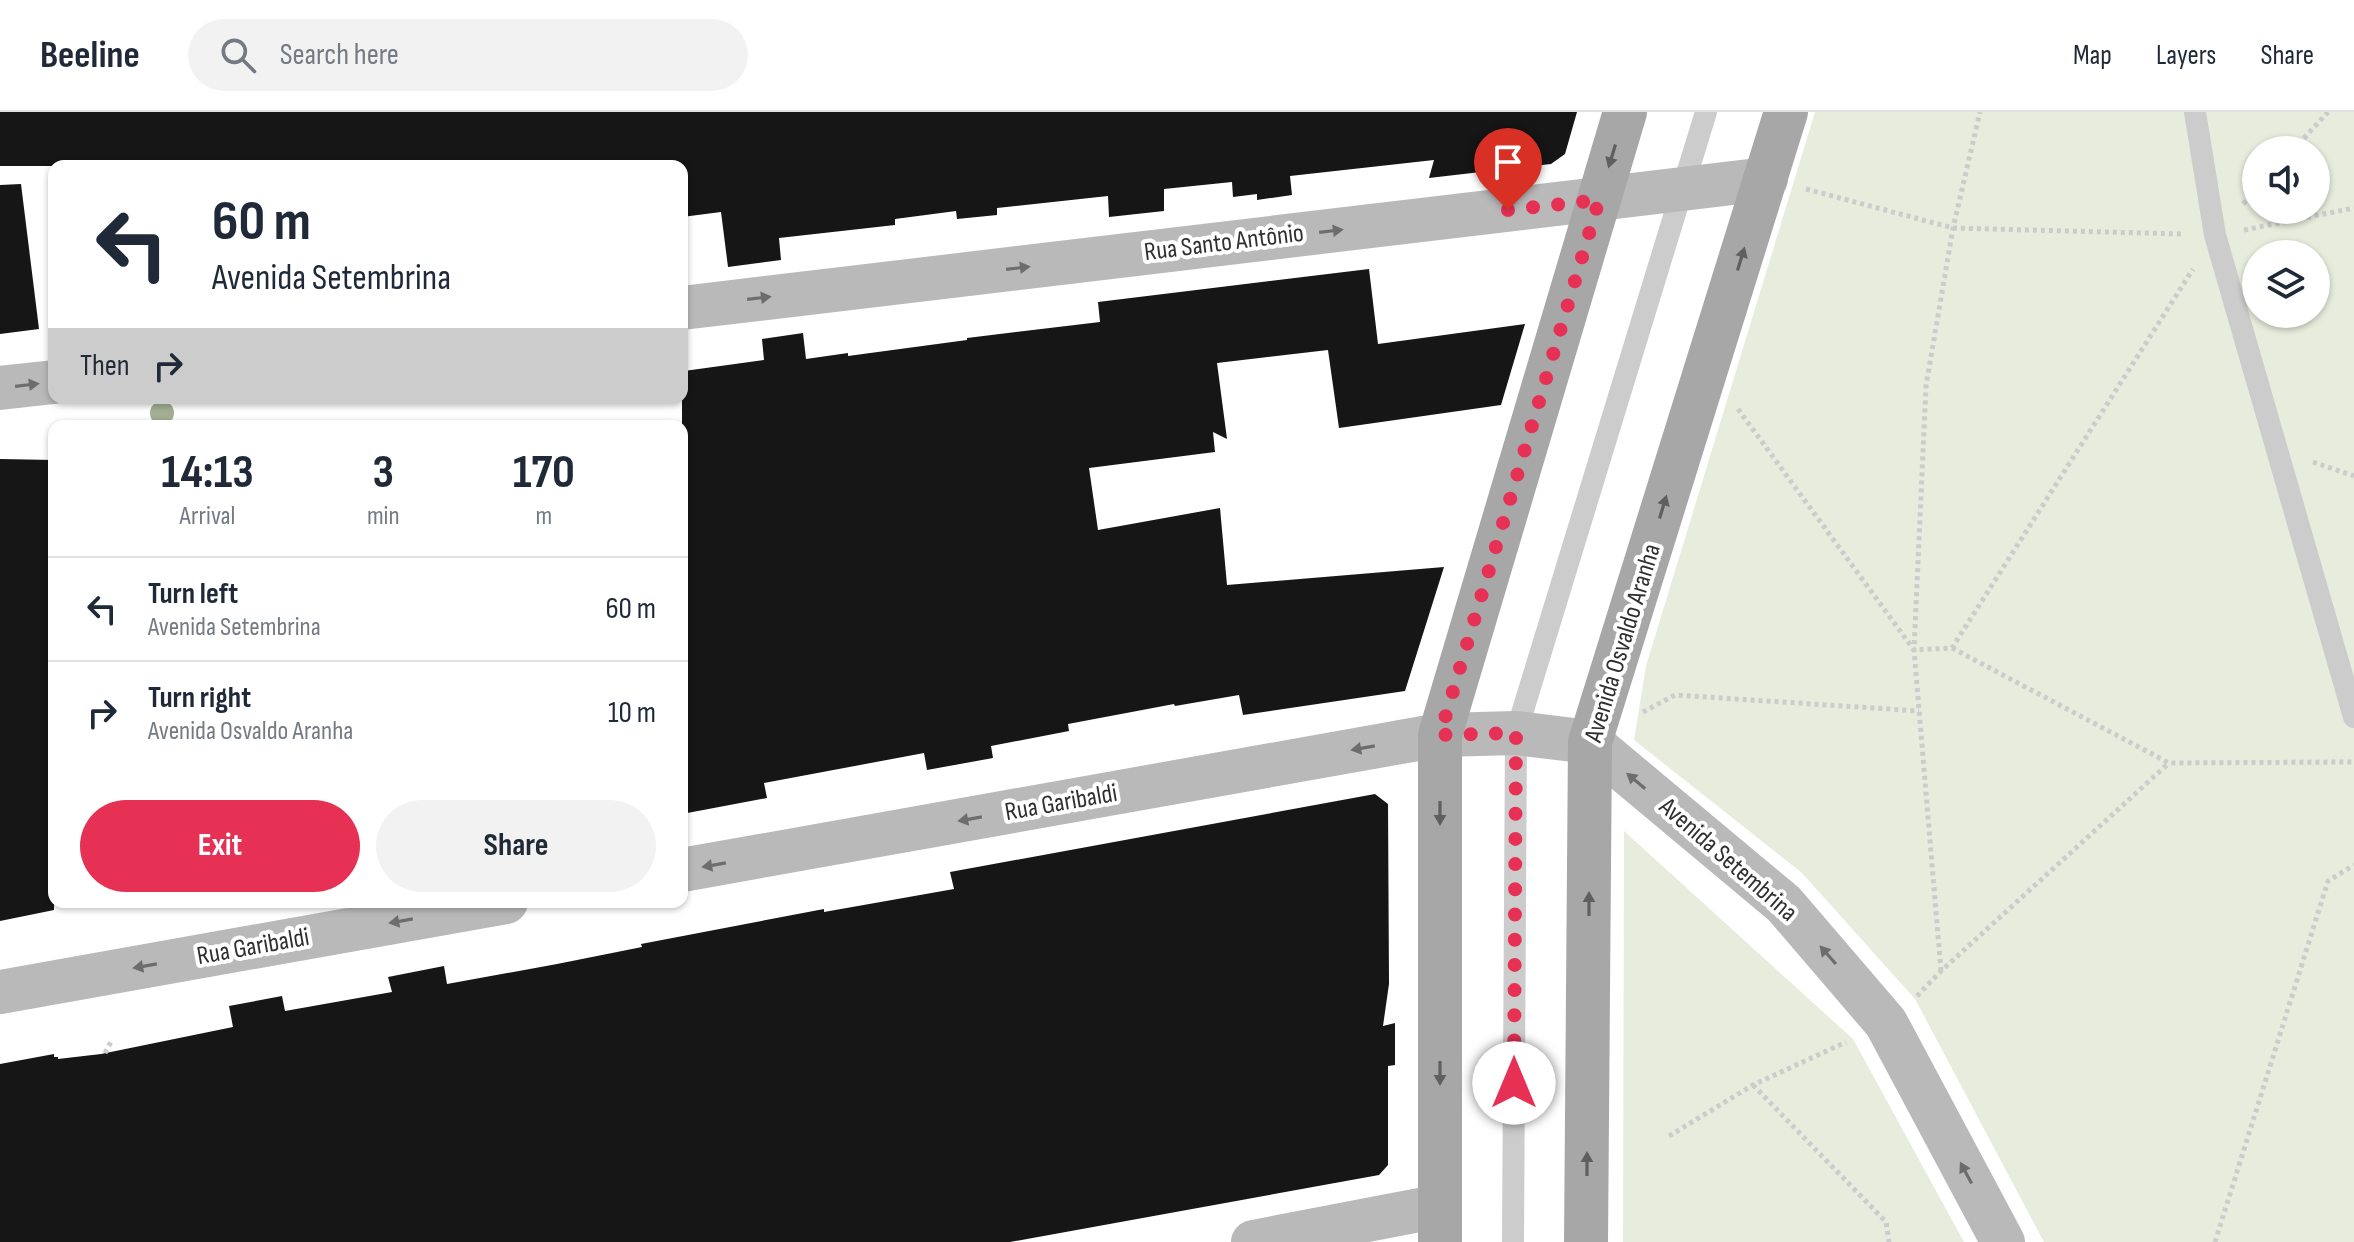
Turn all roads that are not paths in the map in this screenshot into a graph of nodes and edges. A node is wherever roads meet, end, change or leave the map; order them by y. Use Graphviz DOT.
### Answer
graph roads {
  1 [pos="1625,112"];
  2 [pos="1706,112"];
  3 [pos="1786,112"];
  4 [pos="2195,112"];
  5 [pos="1766,179"];
  6 [pos="1683,190"];
  7 [pos="1599,200"];
  8 [pos="688,307"];
  9 [pos="48,383"];
  10 [pos="0,388"];
  11 [pos="2354,717"];
  12 [pos="1516,733"];
  13 [pos="1440,735"];
  14 [pos="1590,742"];
  15 [pos="688,869"];
  16 [pos="472,908"];
  17 [pos="0,992"];
  18 [pos="1440,1224"];
  19 [pos="1253,1242"];
  20 [pos="1513,1242"];
  21 [pos="1586,1242"];
  22 [pos="2003,1242"];
  1 -- 7 [label="main road, one-way"];
  2 -- 6 [label="lane"];
  3 -- 5 [label="main road, Avenida Osvaldo Aranha"];
  4 -- 11 [label="lane"];
  5 -- 6 [label="street, Rua Santo Antônio"];
  14 -- 5 [label="main road, Avenida Osvaldo Aranha, one-way"];
  6 -- 7 [label="street, Rua Santo Antônio"];
  6 -- 12 [label="lane"];
  8 -- 7 [label="street, Rua Santo Antônio, one-way"];
  7 -- 13 [label="main road"];
  10 -- 9 [label="street, one-way"];
  12 -- 13 [label="street"];
  12 -- 14 [label="street"];
  12 -- 20 [label="lane"];
  13 -- 15 [label="street, Rua Garibaldi, one-way"];
  13 -- 18 [label="main road, one-way"];
  21 -- 14 [label="main road, Avenida Osvaldo Aranha, one-way"];
  22 -- 14 [label="street, Avenida Setembrina, one-way"];
  16 -- 17 [label="street, Rua Garibaldi, one-way"];
  18 -- 19 [label="street"];
}
